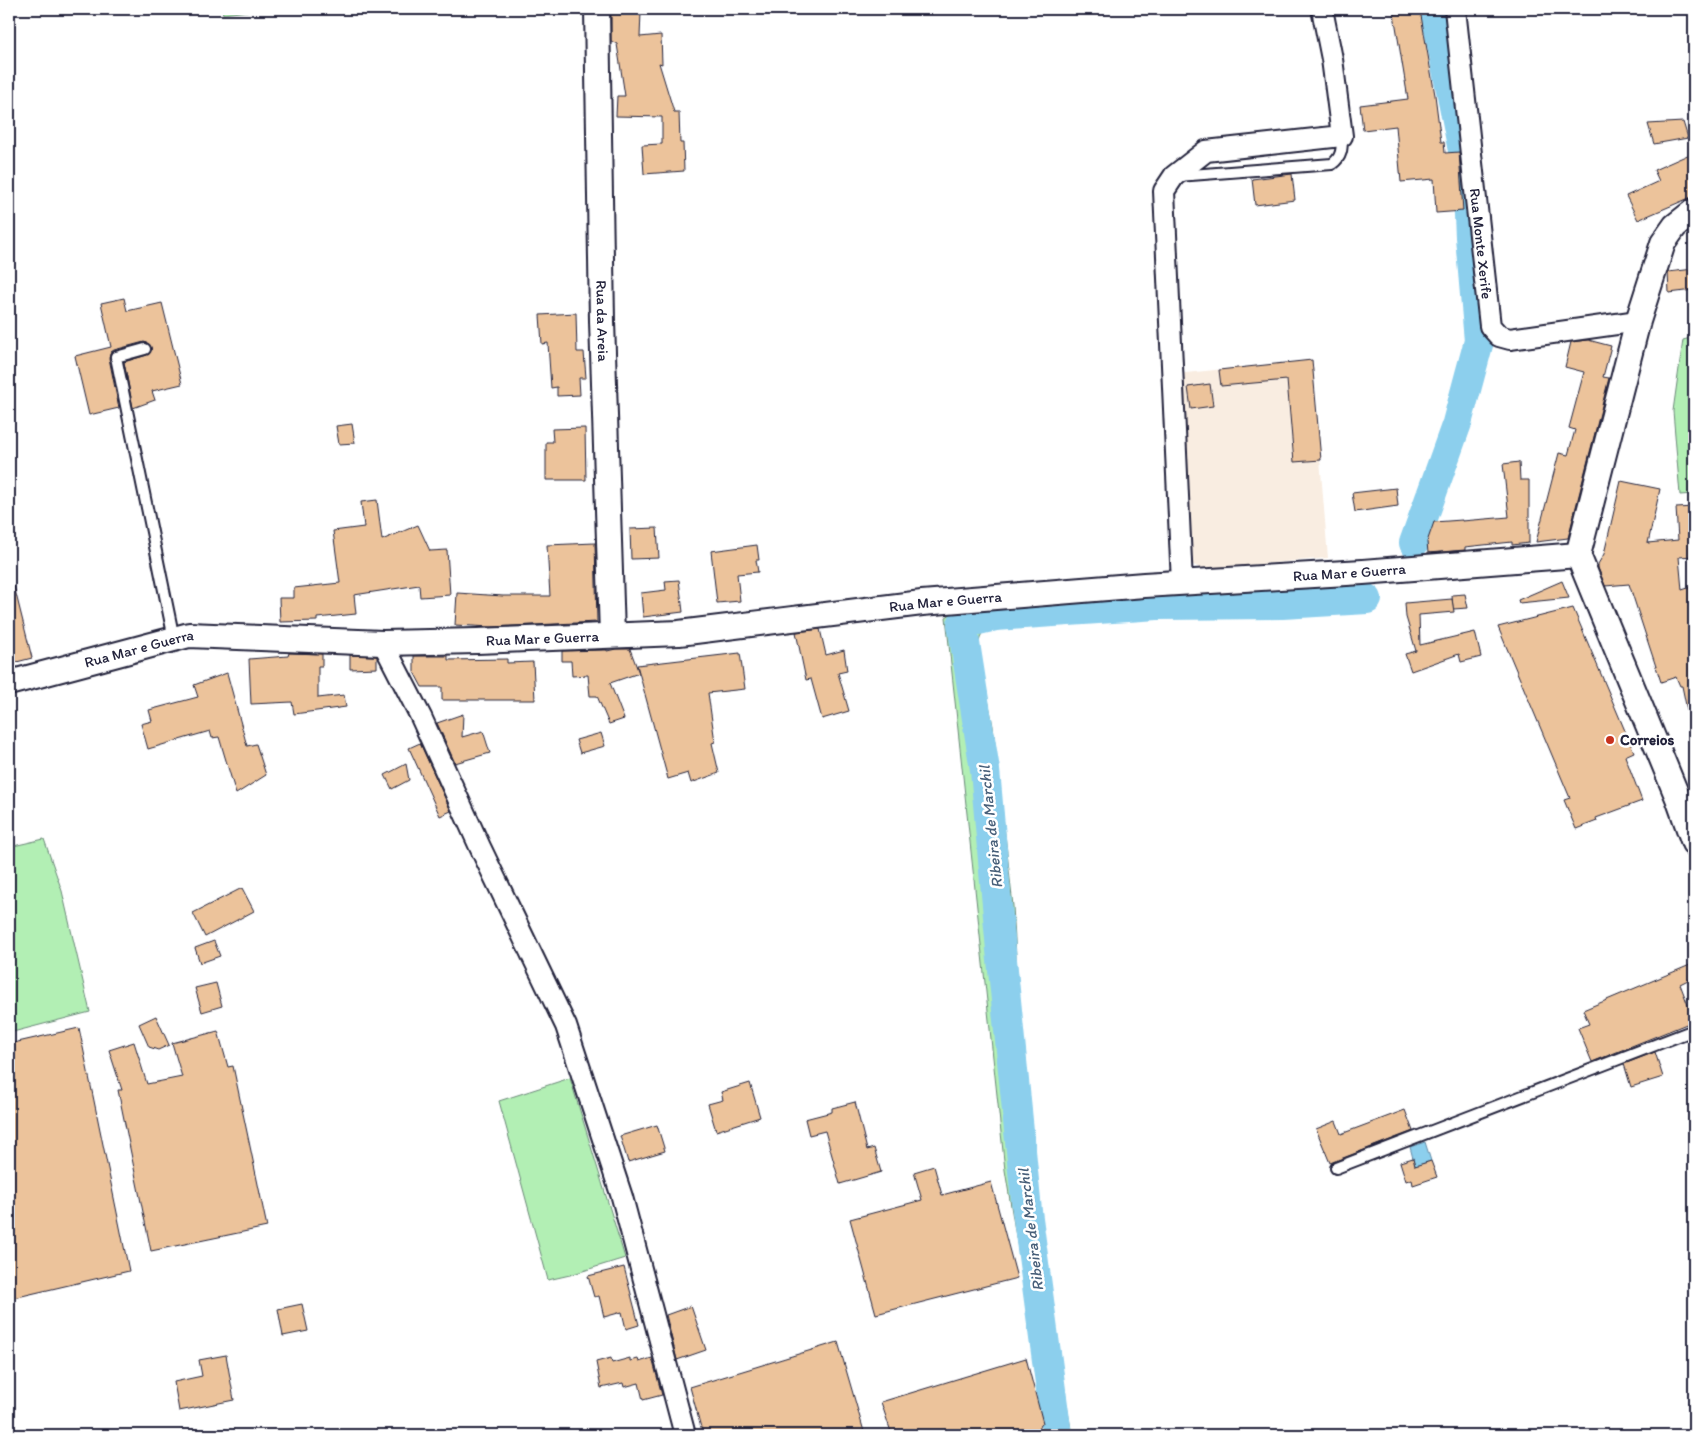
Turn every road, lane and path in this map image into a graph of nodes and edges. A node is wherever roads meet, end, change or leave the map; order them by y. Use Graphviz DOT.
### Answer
graph roads {
  1 [pos="597,9"];
  2 [pos="1322,9"];
  3 [pos="1455,9"];
  4 [pos="1342,136"];
  5 [pos="1174,176"];
  6 [pos="1694,212"];
  7 [pos="1638,322"];
  8 [pos="145,349"];
  9 [pos="1578,555"];
  10 [pos="1182,583"];
  11 [pos="612,635"];
  12 [pos="174,639"];
  13 [pos="383,643"];
  14 [pos="9,683"];
  15 [pos="1694,843"];
  16 [pos="1694,1030"];
  17 [pos="1336,1168"];
  18 [pos="685,1435"];
  1 -- 11 [label="street, Rua da Areia"];
  2 -- 4 [label="street"];
  3 -- 7 [label="street, Rua Monte Xerife"];
  4 -- 5 [label="street"];
  4 -- 5 [label="lane"];
  5 -- 10 [label="street"];
  6 -- 7 [label="street"];
  7 -- 9 [label="street"];
  8 -- 12 [label="lane"];
  9 -- 10 [label="street, Rua Mar e Guerra"];
  9 -- 15 [label="street"];
  10 -- 11 [label="street, Rua Mar e Guerra"];
  11 -- 13 [label="street, Rua Mar e Guerra"];
  12 -- 13 [label="street, Rua Mar e Guerra"];
  12 -- 14 [label="street, Rua Mar e Guerra"];
  13 -- 18 [label="street"];
  16 -- 17 [label="lane"];
}
